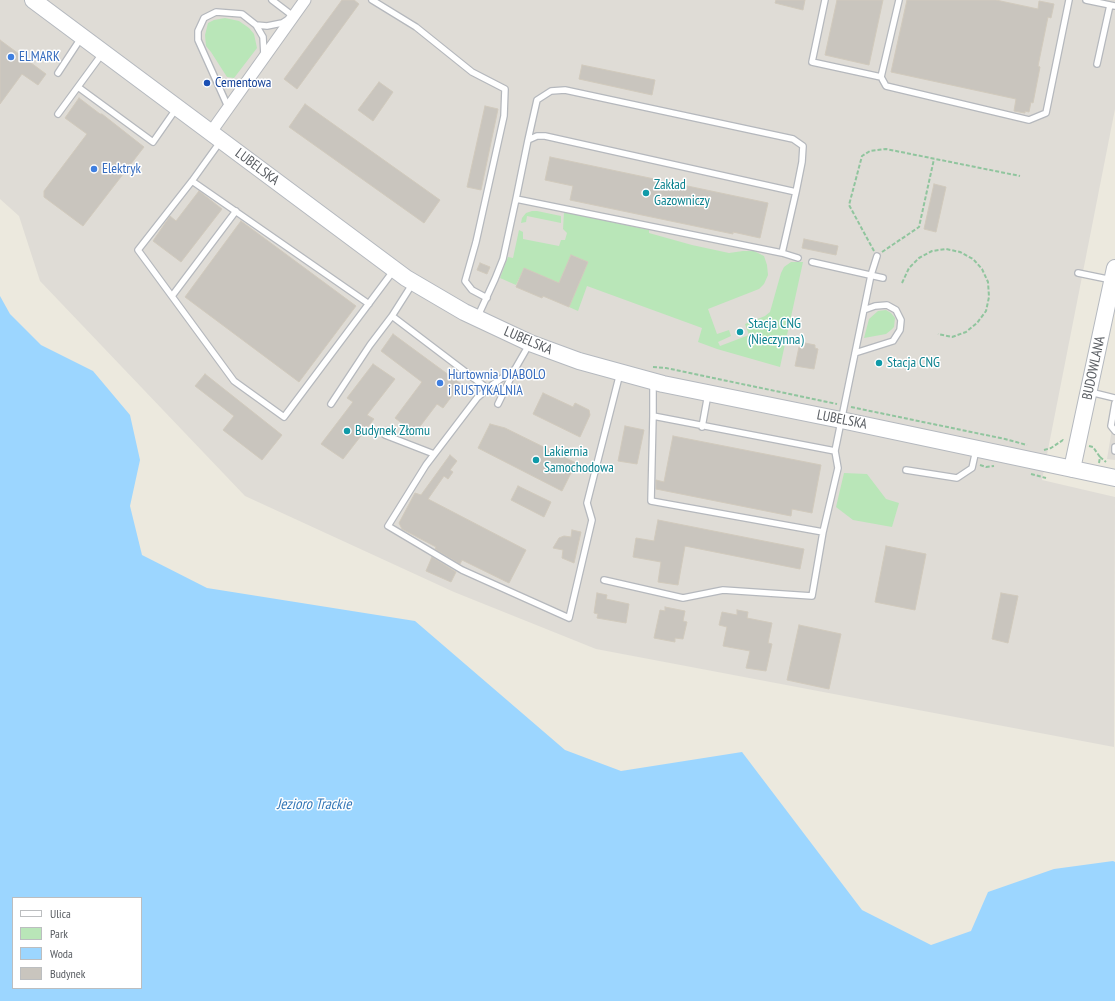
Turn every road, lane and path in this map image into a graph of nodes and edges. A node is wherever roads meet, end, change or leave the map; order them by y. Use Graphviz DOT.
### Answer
graph roads {
  1 [pos="33,0"];
  2 [pos="272,0"];
  3 [pos="305,0"];
  4 [pos="372,0"];
  5 [pos="825,0"];
  6 [pos="899,0"];
  7 [pos="1069,0"];
  8 [pos="1086,0"];
  9 [pos="1112,6"];
  10 [pos="292,16"];
  11 [pos="256,25"];
  12 [pos="82,36"];
  13 [pos="103,52"];
  14 [pos="264,57"];
  15 [pos="1097,64"];
  16 [pos="58,73"];
  17 [pos="881,77"];
  18 [pos="78,87"];
  19 [pos="229,107"];
  20 [pos="178,108"];
  21 [pos="58,114"];
  22 [pos="216,136"];
  23 [pos="528,140"];
  24 [pos="934,158"];
  25 [pos="1020,176"];
  26 [pos="192,181"];
  27 [pos="796,192"];
  28 [pos="516,199"];
  29 [pos="236,211"];
  30 [pos="782,254"];
  31 [pos="877,256"];
  32 [pos="798,258"];
  33 [pos="812,262"];
  34 [pos="394,270"];
  35 [pos="1078,272"];
  36 [pos="1114,274"];
  37 [pos="871,275"];
  38 [pos="883,278"];
  39 [pos="414,283"];
  40 [pos="902,283"];
  41 [pos="172,296"];
  42 [pos="486,298"];
  43 [pos="369,304"];
  44 [pos="864,310"];
  45 [pos="392,316"];
  46 [pos="477,318"];
  47 [pos="938,334"];
  48 [pos="530,343"];
  49 [pos="855,353"];
  50 [pos="515,369"];
  51 [pos="620,373"];
  52 [pos="653,382"];
  53 [pos="488,389"];
  54 [pos="1089,392"];
  55 [pos="708,394"];
  56 [pos="1115,398"];
  57 [pos="1115,403"];
  58 [pos="331,404"];
  59 [pos="498,404"];
  60 [pos="653,416"];
  61 [pos="841,420"];
  62 [pos="702,427"];
  63 [pos="1115,431"];
  64 [pos="385,435"];
  65 [pos="1091,446"];
  66 [pos="1115,447"];
  67 [pos="977,449"];
  68 [pos="835,451"];
  69 [pos="1115,451"];
  70 [pos="434,454"];
  71 [pos="1107,463"];
  72 [pos="1072,469"];
  73 [pos="906,470"];
  74 [pos="1115,478"];
  75 [pos="823,532"];
  76 [pos="604,580"];
  1 -- 12 [label="street, LUBELSKA"];
  2 -- 10 [label="lane"];
  3 -- 10 [label="street"];
  4 -- 42 [label="lane"];
  5 -- 17 [label="lane"];
  6 -- 17 [label="lane"];
  7 -- 17 [label="lane"];
  8 -- 9 [label="lane"];
  9 -- 15 [label="lane"];
  10 -- 11 [label="lane"];
  10 -- 14 [label="street"];
  11 -- 14 [label="lane"];
  11 -- 19 [label="lane"];
  12 -- 13 [label="street, LUBELSKA"];
  12 -- 16 [label="lane"];
  13 -- 18 [label="lane"];
  13 -- 20 [label="street, LUBELSKA"];
  14 -- 19 [label="street"];
  18 -- 20 [label="lane"];
  18 -- 21 [label="lane"];
  19 -- 22 [label="street"];
  20 -- 22 [label="street, LUBELSKA"];
  22 -- 26 [label="lane"];
  22 -- 34 [label="street, LUBELSKA"];
  23 -- 27 [label="lane"];
  23 -- 27 [label="lane"];
  23 -- 28 [label="lane"];
  24 -- 25 [label="path"];
  24 -- 31 [label="path"];
  24 -- 31 [label="path"];
  26 -- 29 [label="lane"];
  26 -- 41 [label="lane"];
  27 -- 30 [label="lane"];
  28 -- 30 [label="lane"];
  28 -- 42 [label="lane"];
  29 -- 41 [label="lane"];
  29 -- 43 [label="lane"];
  30 -- 32 [label="lane"];
  31 -- 37 [label="lane"];
  33 -- 37 [label="lane"];
  34 -- 39 [label="street, LUBELSKA"];
  34 -- 43 [label="lane"];
  35 -- 36 [label="lane"];
  36 -- 54 [label="street, BUDOWLANA"];
  37 -- 38 [label="lane"];
  37 -- 44 [label="lane"];
  39 -- 45 [label="lane"];
  39 -- 46 [label="street, LUBELSKA"];
  40 -- 47 [label="path"];
  41 -- 43 [label="lane"];
  42 -- 46 [label="lane"];
  44 -- 49 [label="lane"];
  44 -- 49 [label="lane"];
  45 -- 53 [label="lane"];
  45 -- 58 [label="lane"];
  46 -- 48 [label="street, LUBELSKA"];
  48 -- 50 [label="lane"];
  48 -- 51 [label="street, LUBELSKA"];
  49 -- 61 [label="lane"];
  50 -- 53 [label="lane"];
  50 -- 59 [label="lane"];
  51 -- 52 [label="street, LUBELSKA"];
  51 -- 70 [label="lane"];
  52 -- 55 [label="street, LUBELSKA"];
  52 -- 60 [label="lane"];
  53 -- 70 [label="lane"];
  54 -- 56 [label="lane"];
  54 -- 72 [label="street, BUDOWLANA"];
  55 -- 61 [label="street, LUBELSKA"];
  55 -- 62 [label="lane"];
  57 -- 63 [label="lane"];
  60 -- 62 [label="lane"];
  60 -- 75 [label="lane"];
  61 -- 67 [label="street, LUBELSKA"];
  61 -- 68 [label="lane"];
  62 -- 68 [label="lane"];
  64 -- 70 [label="lane"];
  65 -- 71 [label="path"];
  66 -- 69 [label="lane"];
  67 -- 72 [label="street, LUBELSKA"];
  67 -- 73 [label="lane"];
  68 -- 75 [label="lane"];
  72 -- 74 [label="street, LUBELSKA"];
  75 -- 76 [label="lane"];
}
